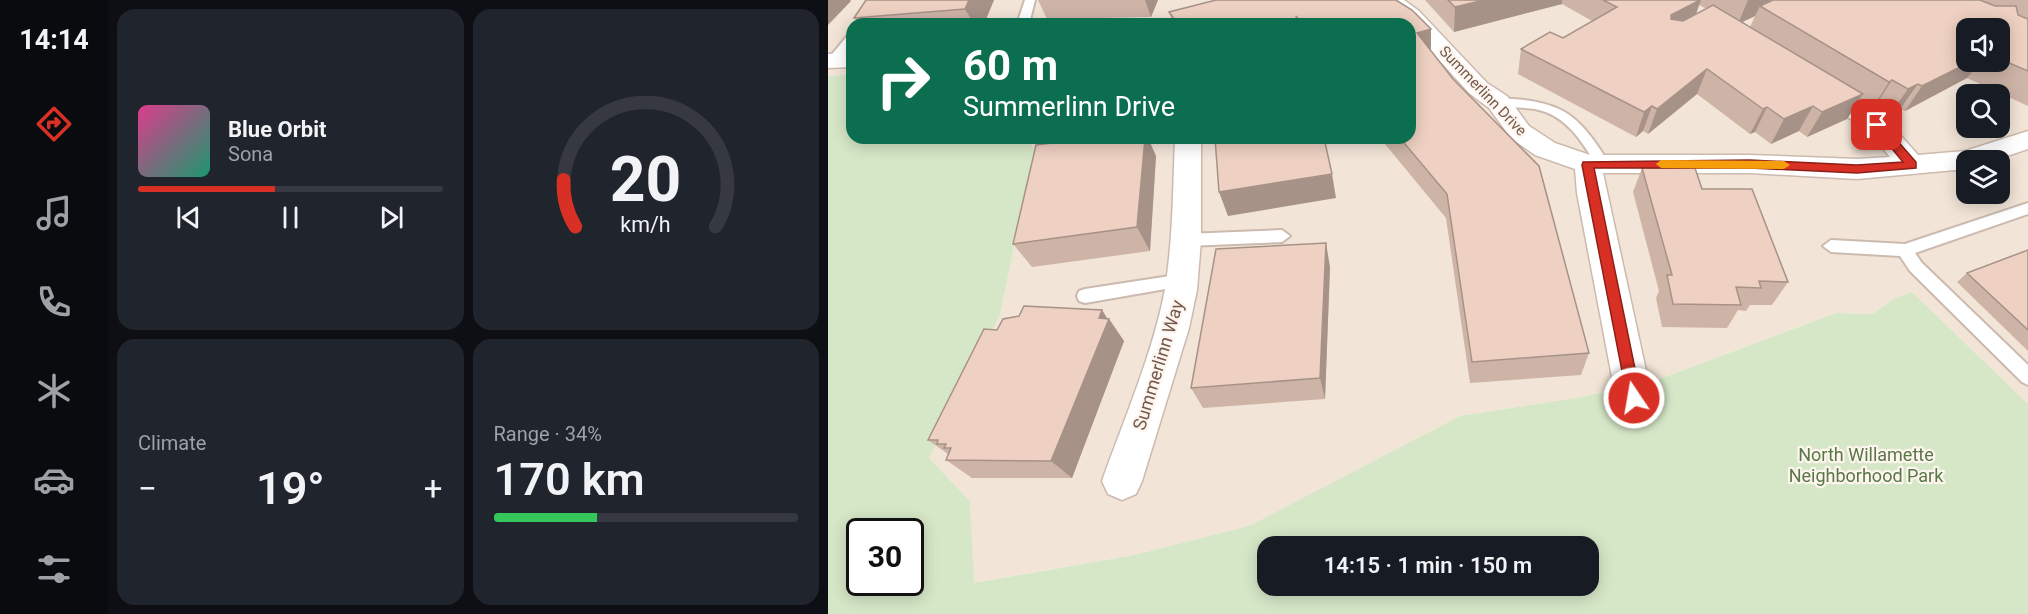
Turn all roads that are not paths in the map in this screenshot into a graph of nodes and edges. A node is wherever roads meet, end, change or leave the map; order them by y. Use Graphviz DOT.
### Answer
graph roads {
  1 [pos="1030,0"];
  2 [pos="1390,0"];
  3 [pos="1025,18"];
  4 [pos="1413,18"];
  5 [pos="1416,21"];
  6 [pos="846,47"];
  7 [pos="838,60"];
  8 [pos="1798,73"];
  9 [pos="1498,102"];
  10 [pos="2028,140"];
  11 [pos="1188,144"];
  12 [pos="1595,165"];
  13 [pos="1912,165"];
  14 [pos="2028,208"];
  15 [pos="1281,236"];
  16 [pos="1186,240"];
  17 [pos="1831,246"];
  18 [pos="1905,250"];
  19 [pos="1183,280"];
  20 [pos="1085,296"];
  21 [pos="2028,377"];
  22 [pos="1634,398"];
  23 [pos="1122,481"];
  1 -- 3 [label="lane"];
  2 -- 4 [label="street, Summerlinn Drive"];
  5 -- 9 [label="street, Summerlinn Drive"];
  6 -- 7 [label="lane"];
  8 -- 13 [label="street"];
  9 -- 12 [label="street, Summerlinn Drive"];
  9 -- 12 [label="lane"];
  10 -- 13 [label="street, Summerlinn Drive"];
  11 -- 16 [label="street, Summerlinn Way"];
  12 -- 13 [label="street, Summerlinn Drive"];
  12 -- 22 [label="street"];
  14 -- 18 [label="lane"];
  15 -- 16 [label="lane"];
  16 -- 19 [label="street, Summerlinn Way"];
  17 -- 18 [label="lane"];
  18 -- 21 [label="lane"];
  19 -- 20 [label="lane"];
  19 -- 23 [label="street, Summerlinn Way"];
}
